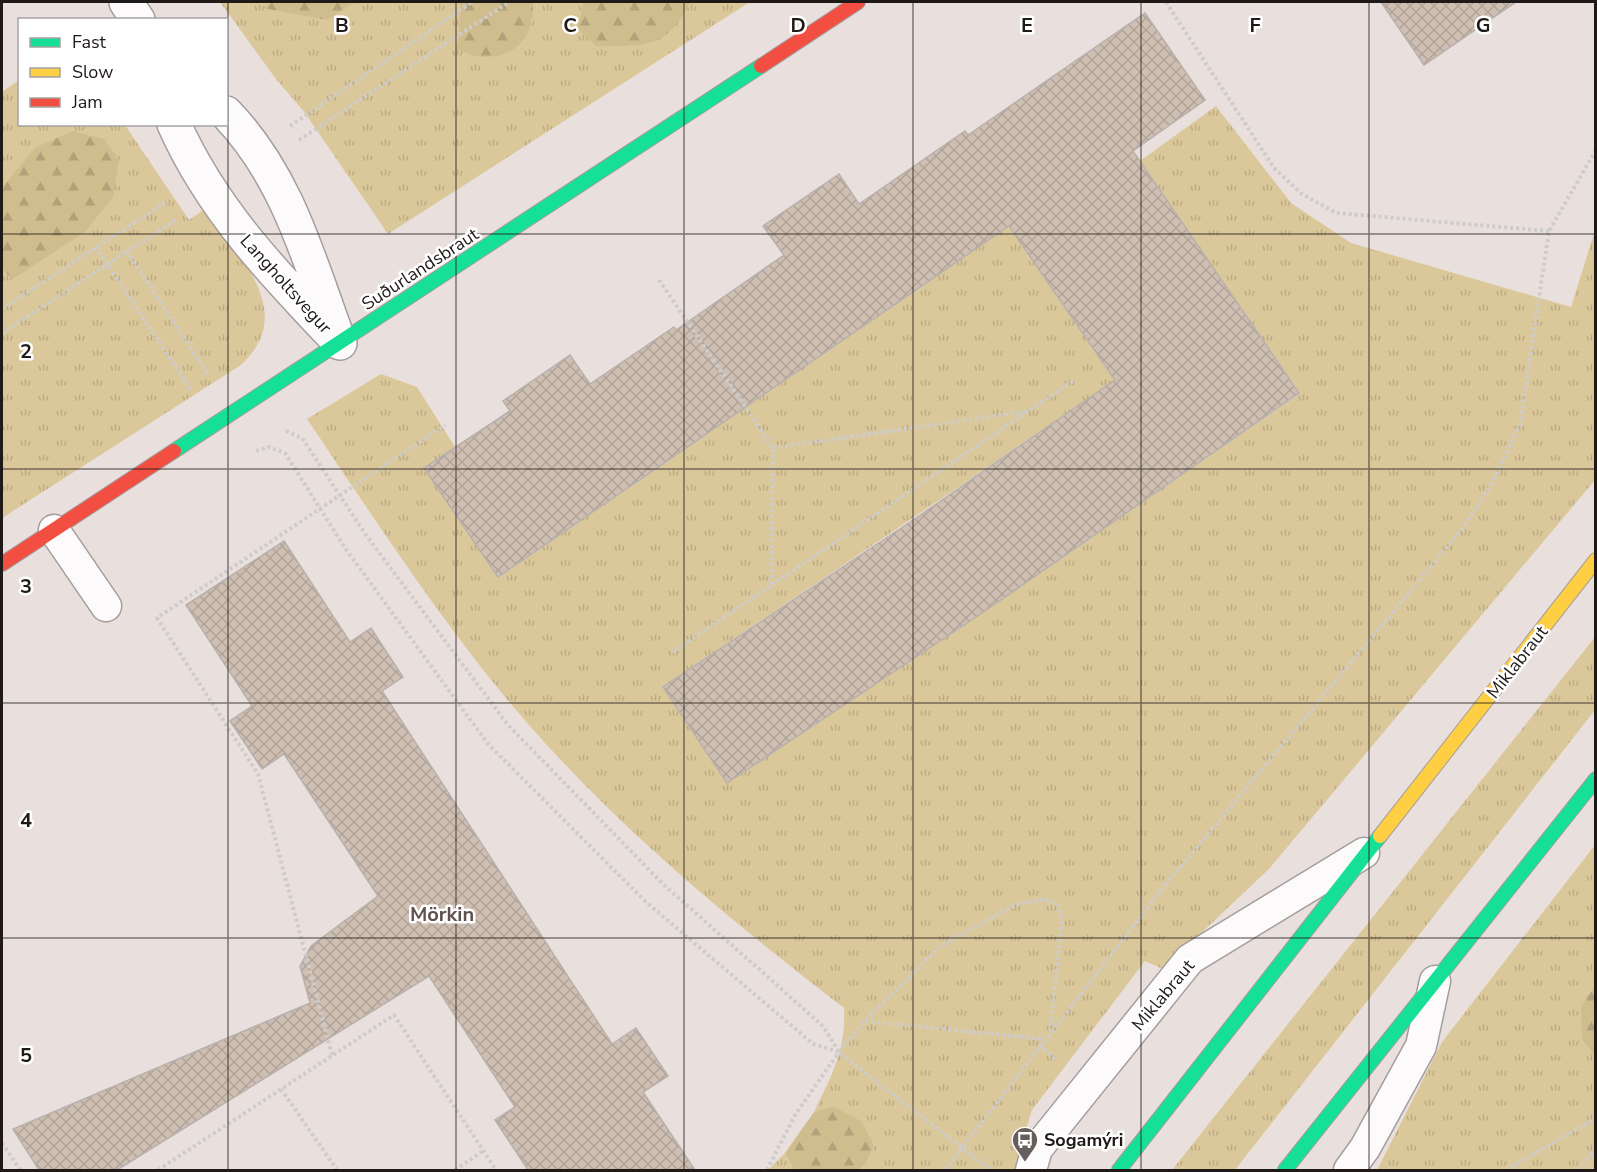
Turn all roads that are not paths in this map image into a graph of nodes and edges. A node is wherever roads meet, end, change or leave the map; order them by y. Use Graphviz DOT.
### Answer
graph roads {
  1 [pos="126,2"];
  2 [pos="858,2"];
  3 [pos="137,18"];
  4 [pos="228,115"];
  5 [pos="175,126"];
  6 [pos="340,343"];
  7 [pos="54,530"];
  8 [pos="1596,560"];
  9 [pos="2,564"];
  10 [pos="106,606"];
  11 [pos="1596,779"];
  12 [pos="1372,848"];
  13 [pos="1435,981"];
  14 [pos="1031,1170"];
  15 [pos="1119,1170"];
  16 [pos="1285,1170"];
  17 [pos="1349,1170"];
  1 -- 3 [label="street"];
  2 -- 6 [label="main road, Suðurlandsbraut"];
  4 -- 6 [label="street, Langholtsvegur"];
  5 -- 6 [label="street, Langholtsvegur"];
  6 -- 7 [label="main road, Suðurlandsbraut"];
  7 -- 9 [label="main road, Suðurlandsbraut"];
  7 -- 10 [label="lane"];
  8 -- 12 [label="main road, Miklabraut"];
  11 -- 13 [label="main road"];
  12 -- 14 [label="lane, Miklabraut"];
  12 -- 15 [label="main road, Miklabraut"];
  13 -- 16 [label="main road"];
  13 -- 17 [label="lane"];
}
